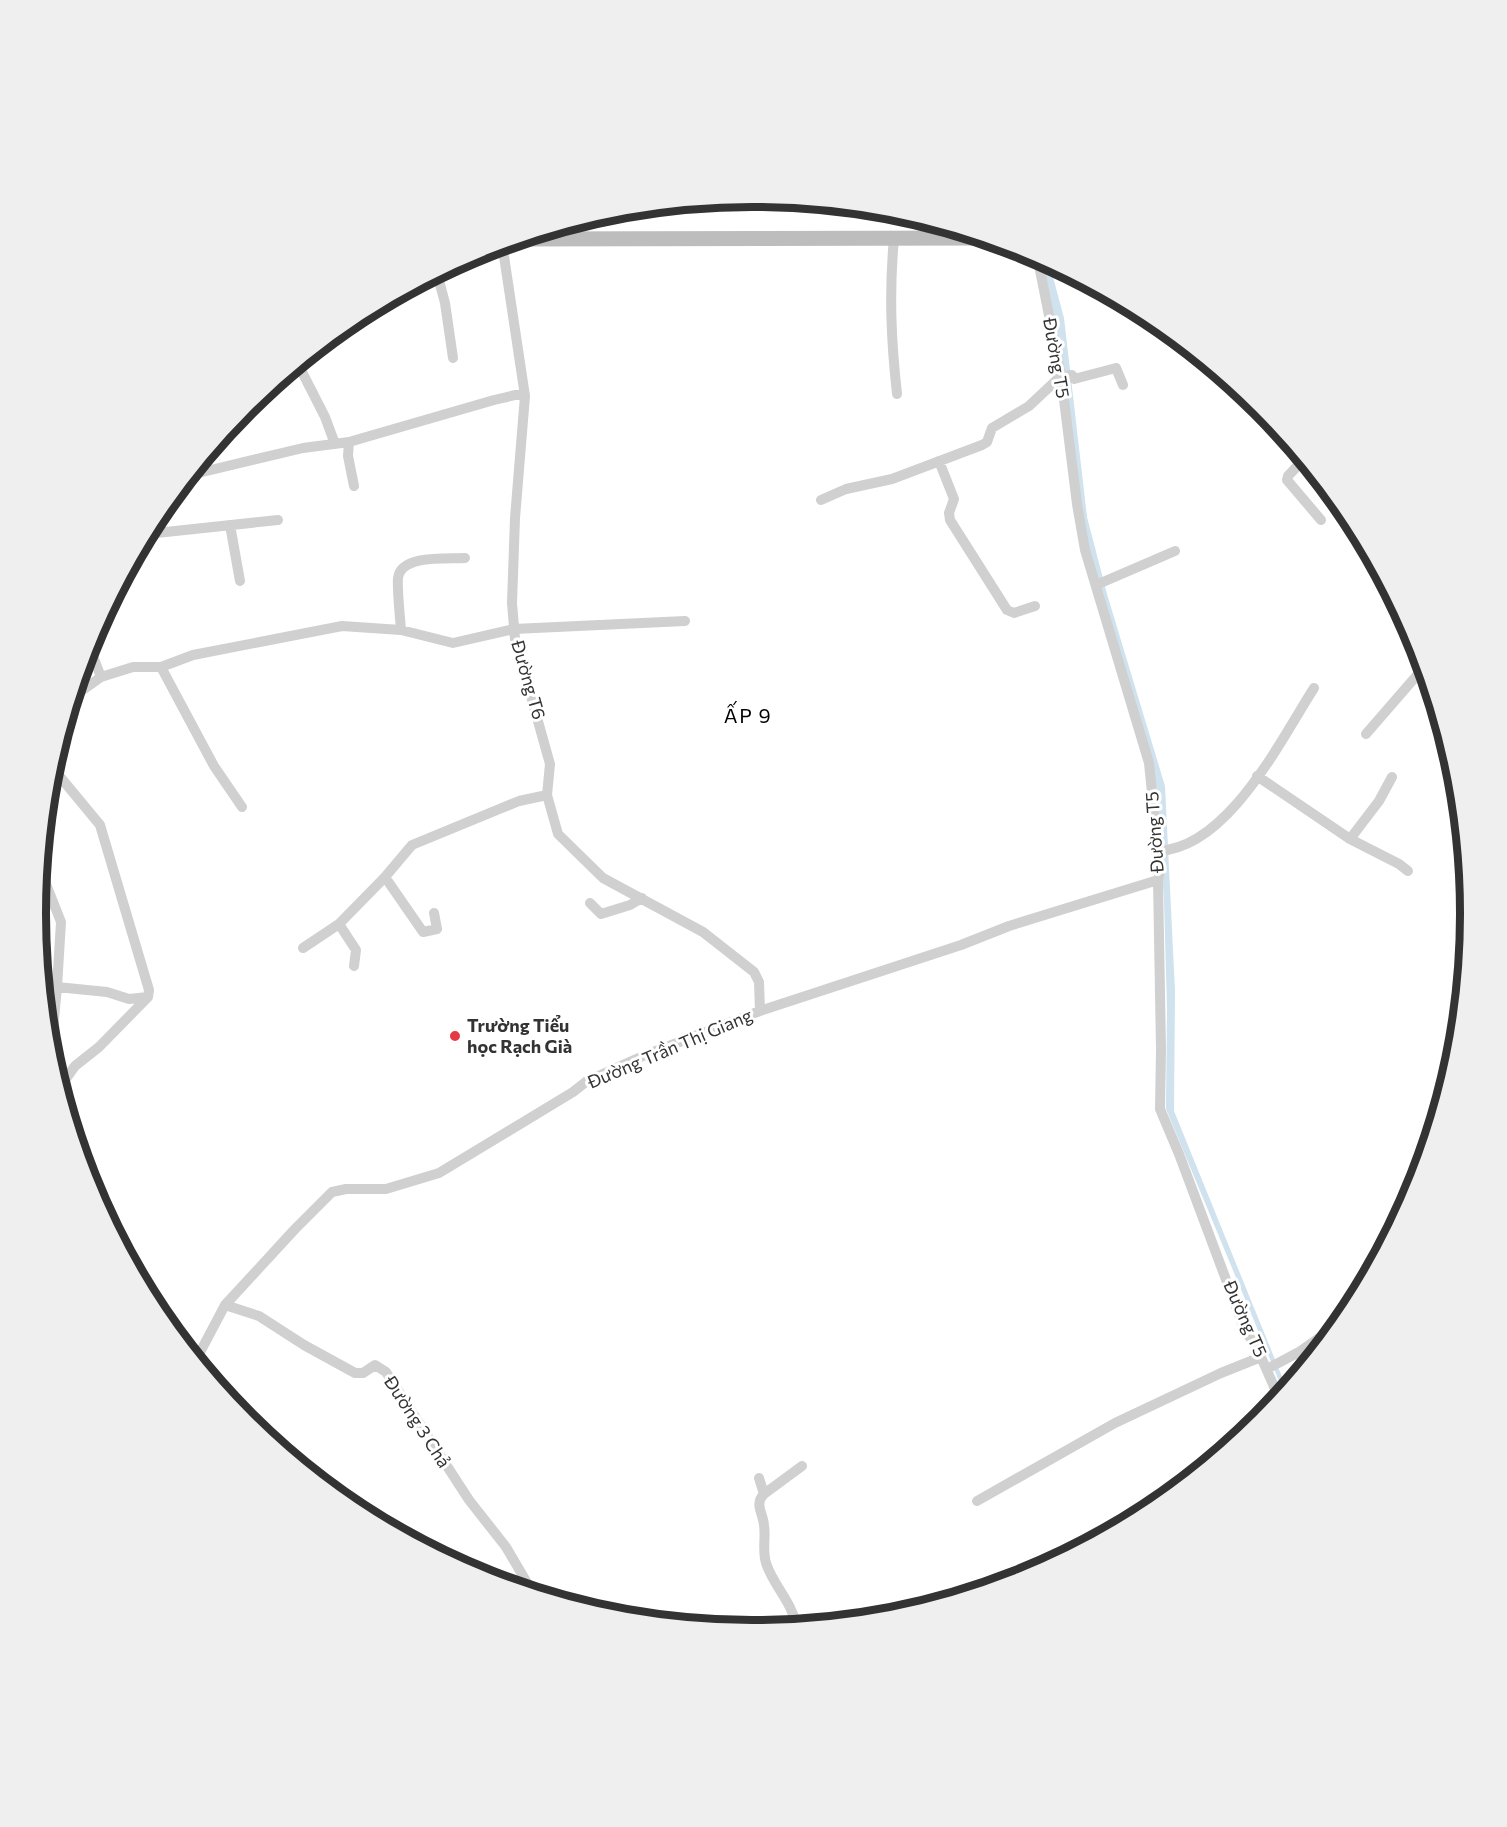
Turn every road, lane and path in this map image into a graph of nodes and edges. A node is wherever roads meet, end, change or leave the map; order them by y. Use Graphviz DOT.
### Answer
graph roads {
  1 [pos="894,238"];
  2 [pos="960,238"];
  3 [pos="544,239"];
  4 [pos="503,252"];
  5 [pos="1040,267"];
  6 [pos="438,281"];
  7 [pos="453,358"];
  8 [pos="301,370"];
  9 [pos="1066,375"];
  10 [pos="1123,385"];
  11 [pos="524,393"];
  12 [pos="897,394"];
  13 [pos="349,442"];
  14 [pos="334,444"];
  15 [pos="939,461"];
  16 [pos="1299,464"];
  17 [pos="204,470"];
  18 [pos="354,486"];
  19 [pos="821,500"];
  20 [pos="278,520"];
  21 [pos="1321,520"];
  22 [pos="230,525"];
  23 [pos="158,533"];
  24 [pos="1175,551"];
  25 [pos="465,558"];
  26 [pos="240,581"];
  27 [pos="1101,583"];
  28 [pos="1035,606"];
  29 [pos="685,621"];
  30 [pos="514,629"];
  31 [pos="401,630"];
  32 [pos="94,659"];
  33 [pos="161,667"];
  34 [pos="1418,674"];
  35 [pos="101,677"];
  36 [pos="1314,688"];
  37 [pos="83,690"];
  38 [pos="1366,734"];
  39 [pos="1257,776"];
  40 [pos="60,777"];
  41 [pos="1392,777"];
  42 [pos="547,795"];
  43 [pos="242,807"];
  44 [pos="1350,839"];
  45 [pos="1163,851"];
  46 [pos="1408,871"];
  47 [pos="385,877"];
  48 [pos="1158,880"];
  49 [pos="47,887"];
  50 [pos="642,898"];
  51 [pos="590,903"];
  52 [pos="434,913"];
  53 [pos="339,924"];
  54 [pos="303,948"];
  55 [pos="354,966"];
  56 [pos="57,987"];
  57 [pos="148,997"];
  58 [pos="760,1011"];
  59 [pos="54,1015"];
  60 [pos="67,1078"];
  61 [pos="225,1305"];
  62 [pos="1319,1337"];
  63 [pos="200,1353"];
  64 [pos="1261,1357"];
  65 [pos="1269,1368"];
  66 [pos="1276,1389"];
  67 [pos="802,1466"];
  68 [pos="759,1478"];
  69 [pos="764,1494"];
  70 [pos="977,1502"];
  71 [pos="527,1583"];
  72 [pos="795,1619"];
  1 -- 2 [label="street"];
  1 -- 3 [label="street"];
  1 -- 12 [label="street"];
  4 -- 11 [label="street, Đường T6"];
  5 -- 9 [label="street, Đường T5"];
  6 -- 7 [label="street"];
  8 -- 14 [label="street"];
  9 -- 10 [label="street"];
  9 -- 15 [label="street"];
  9 -- 27 [label="street, Đường T5"];
  11 -- 13 [label="street"];
  11 -- 30 [label="street, Đường T6"];
  13 -- 14 [label="street"];
  13 -- 18 [label="street"];
  14 -- 17 [label="street"];
  15 -- 19 [label="street"];
  15 -- 28 [label="street"];
  16 -- 21 [label="street"];
  20 -- 22 [label="street"];
  22 -- 23 [label="street"];
  22 -- 26 [label="street"];
  24 -- 27 [label="street"];
  25 -- 31 [label="street"];
  27 -- 45 [label="street, Đường T5"];
  29 -- 30 [label="street"];
  30 -- 31 [label="street"];
  30 -- 42 [label="street, Đường T6"];
  31 -- 33 [label="street"];
  32 -- 35 [label="street"];
  33 -- 35 [label="street"];
  33 -- 43 [label="street"];
  34 -- 38 [label="street"];
  35 -- 37 [label="street"];
  36 -- 39 [label="street"];
  39 -- 44 [label="street"];
  39 -- 45 [label="street"];
  40 -- 57 [label="street"];
  41 -- 44 [label="street"];
  42 -- 47 [label="street"];
  42 -- 50 [label="street, Đường T6"];
  44 -- 46 [label="street"];
  45 -- 48 [label="street, Đường T5"];
  47 -- 52 [label="street"];
  47 -- 53 [label="street"];
  48 -- 58 [label="street, Đường Trần Thị Giang"];
  48 -- 64 [label="street, Đường T5"];
  49 -- 56 [label="street"];
  50 -- 51 [label="street"];
  50 -- 58 [label="street, Đường T6"];
  53 -- 54 [label="street"];
  53 -- 55 [label="street"];
  56 -- 57 [label="street"];
  56 -- 59 [label="street"];
  57 -- 60 [label="street"];
  58 -- 61 [label="street, Đường Trần Thị Giang"];
  61 -- 63 [label="street, Đường Trần Thị Giang"];
  61 -- 71 [label="street, Đường 3 Chả"];
  62 -- 65 [label="street"];
  64 -- 65 [label="street, Đường T5"];
  64 -- 70 [label="street"];
  65 -- 66 [label="street, Đường T5"];
  67 -- 69 [label="street"];
  68 -- 69 [label="street"];
  69 -- 72 [label="street"];
}
